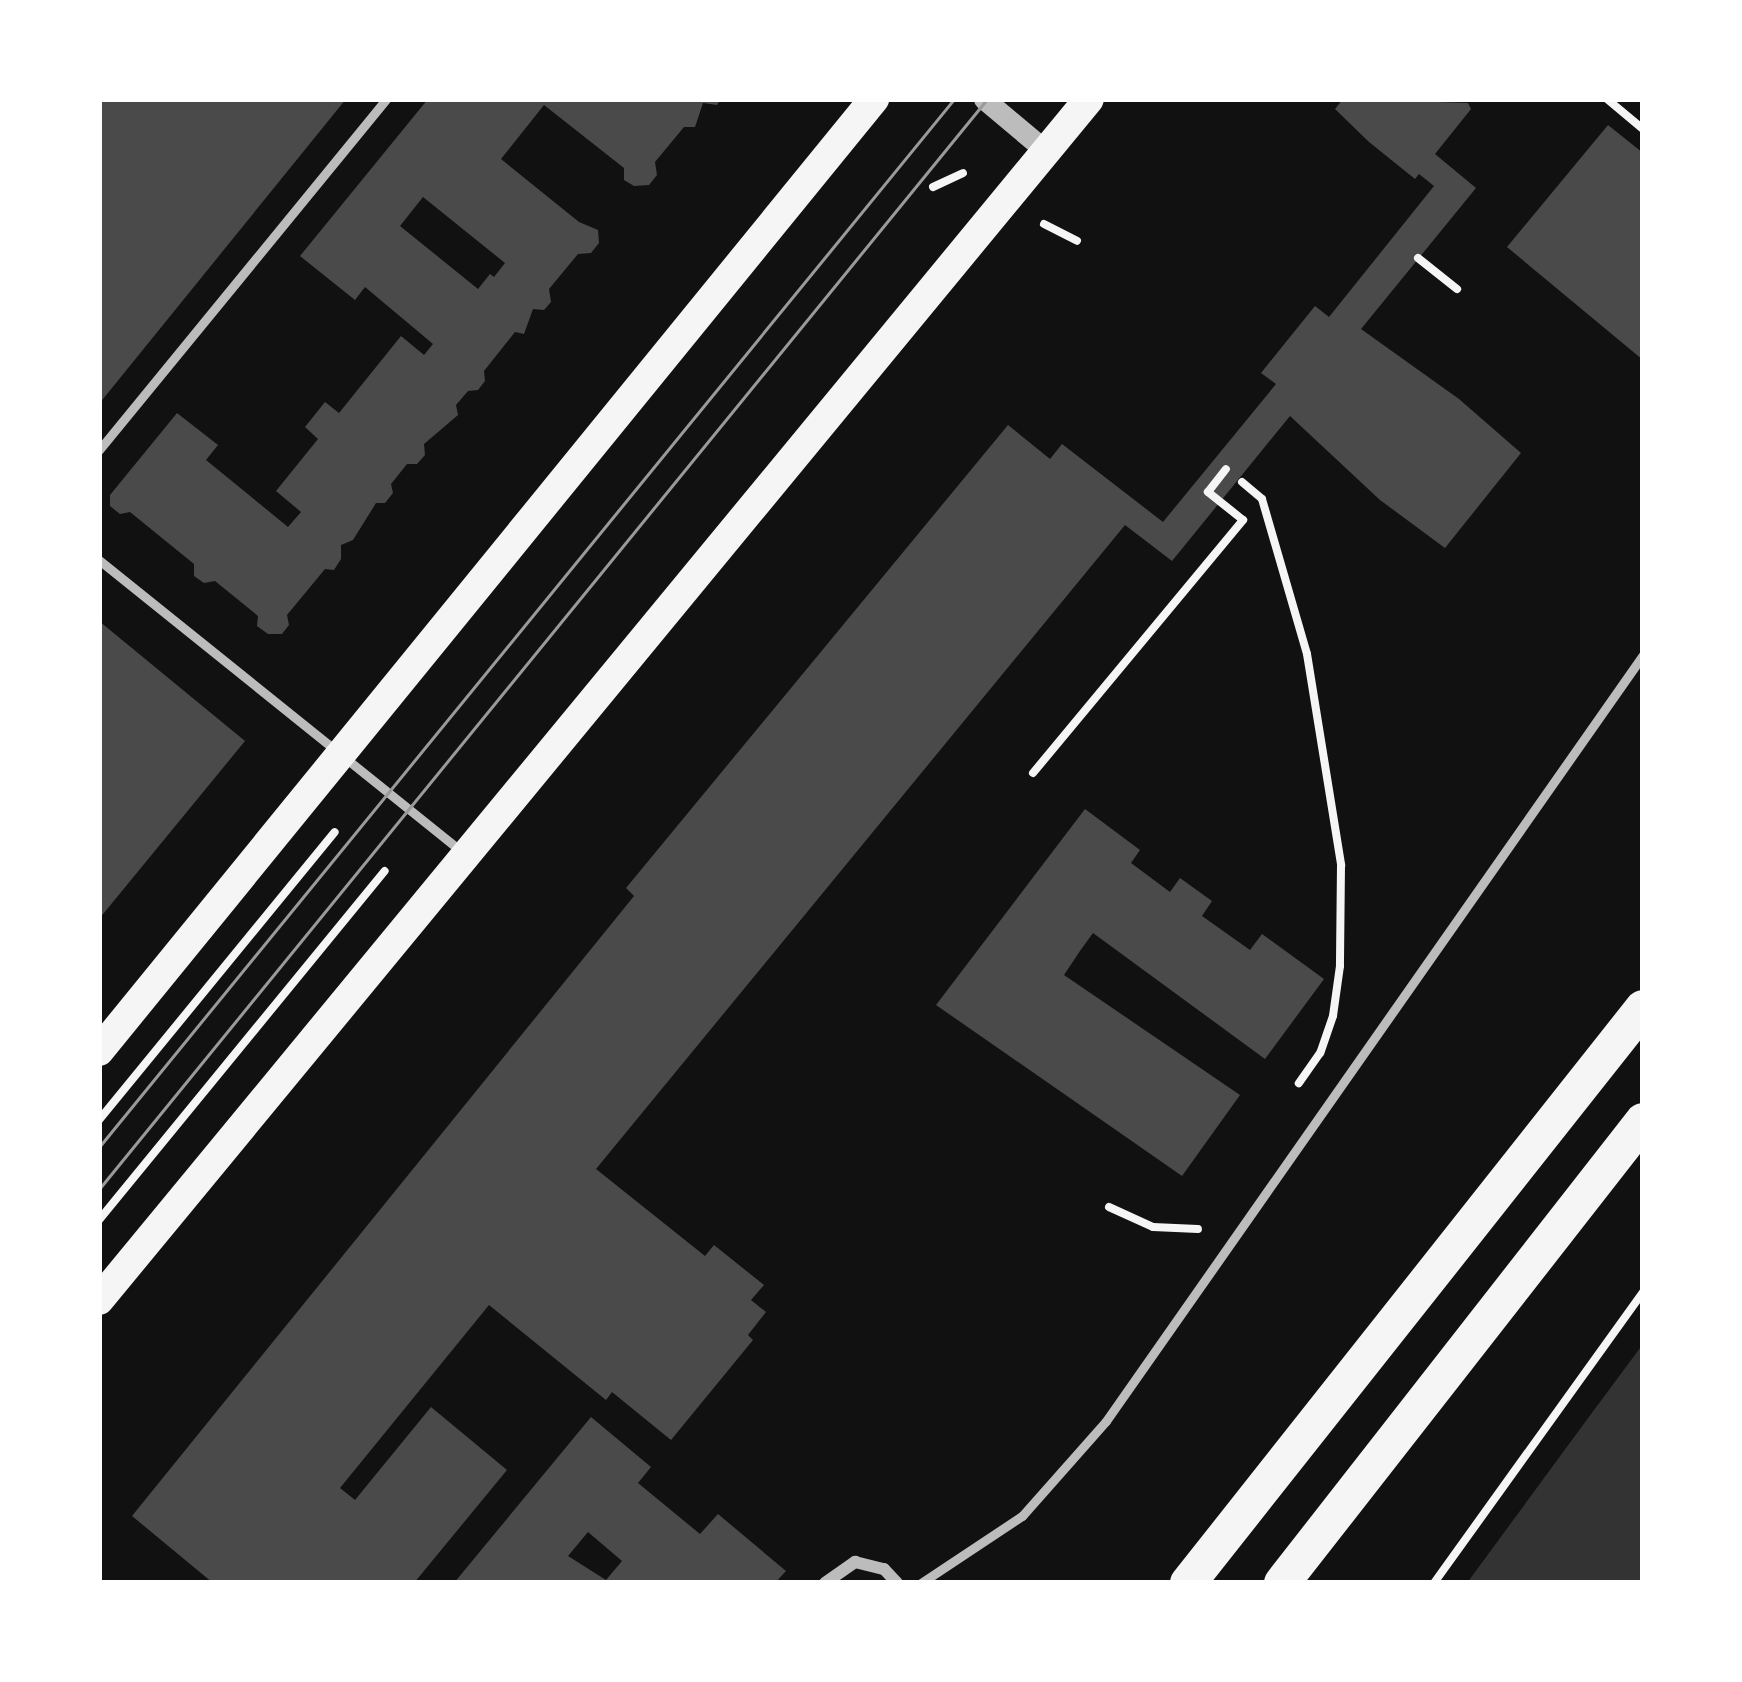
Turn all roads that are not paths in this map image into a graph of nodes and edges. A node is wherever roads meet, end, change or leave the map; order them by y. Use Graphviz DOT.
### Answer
graph roads {
  1 [pos="386,99"];
  2 [pos="874,99"];
  3 [pos="983,99"];
  4 [pos="1089,99"];
  5 [pos="1046,151"];
  6 [pos="99,450"];
  7 [pos="99,560"];
  8 [pos="1643,655"];
  9 [pos="343,752"];
  10 [pos="466,855"];
  11 [pos="1643,1008"];
  12 [pos="99,1051"];
  13 [pos="1643,1121"];
  14 [pos="99,1300"];
  15 [pos="825,1583"];
  16 [pos="897,1583"];
  17 [pos="921,1583"];
  18 [pos="1188,1583"];
  19 [pos="1282,1583"];
  1 -- 6 [label="lane"];
  2 -- 9 [label="main road"];
  3 -- 5 [label="street"];
  4 -- 5 [label="main road"];
  5 -- 10 [label="main road"];
  7 -- 9 [label="lane"];
  8 -- 17 [label="lane"];
  9 -- 10 [label="lane"];
  9 -- 12 [label="main road"];
  10 -- 14 [label="main road"];
  11 -- 18 [label="highway"];
  13 -- 19 [label="highway"];
  15 -- 16 [label="street"];
}
